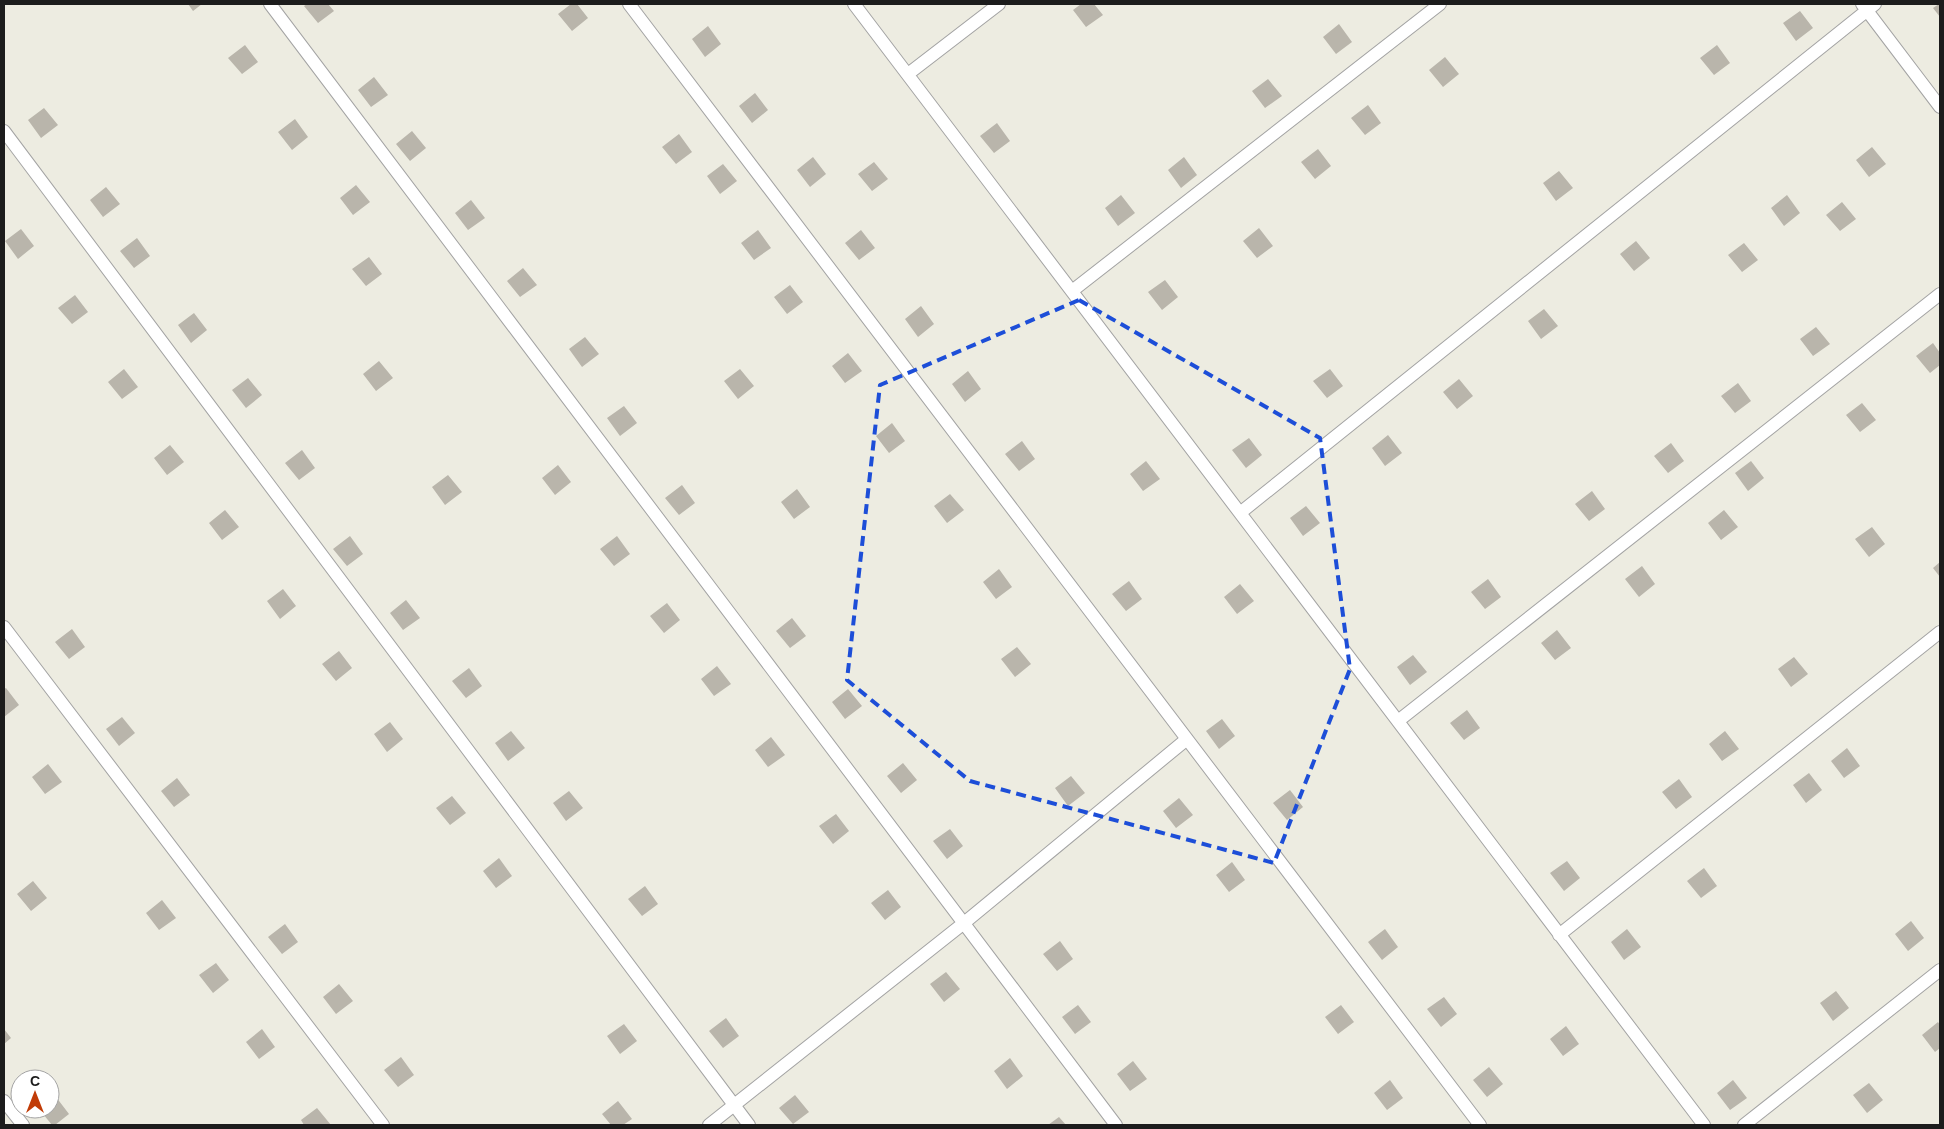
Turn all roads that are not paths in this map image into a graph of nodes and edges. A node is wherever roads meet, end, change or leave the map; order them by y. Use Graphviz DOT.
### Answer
graph roads {
  1 [pos="270,4"];
  2 [pos="629,4"];
  3 [pos="854,4"];
  4 [pos="999,4"];
  5 [pos="1440,4"];
  6 [pos="1868,6"];
  7 [pos="908,74"];
  8 [pos="1940,107"];
  9 [pos="4,131"];
  10 [pos="1072,291"];
  11 [pos="1940,294"];
  12 [pos="1240,512"];
  13 [pos="4,627"];
  14 [pos="1940,632"];
  15 [pos="1398,721"];
  16 [pos="1187,739"];
  17 [pos="964,923"];
  18 [pos="1559,935"];
  19 [pos="1940,970"];
  20 [pos="4,1101"];
  21 [pos="734,1106"];
  22 [pos="22,1125"];
  23 [pos="383,1125"];
  24 [pos="709,1125"];
  25 [pos="749,1125"];
  26 [pos="1116,1125"];
  27 [pos="1480,1125"];
  28 [pos="1704,1125"];
  29 [pos="1744,1125"];
  1 -- 17 [label="lane"];
  2 -- 16 [label="lane"];
  3 -- 7 [label="lane"];
  4 -- 7 [label="lane"];
  5 -- 10 [label="lane"];
  6 -- 8 [label="lane"];
  6 -- 12 [label="lane"];
  7 -- 10 [label="lane"];
  9 -- 21 [label="lane"];
  10 -- 12 [label="lane"];
  11 -- 15 [label="lane"];
  12 -- 15 [label="lane"];
  13 -- 23 [label="lane"];
  14 -- 18 [label="lane"];
  15 -- 18 [label="lane"];
  16 -- 17 [label="lane"];
  16 -- 27 [label="lane"];
  17 -- 21 [label="lane"];
  17 -- 26 [label="lane"];
  18 -- 28 [label="lane"];
  19 -- 29 [label="lane"];
  20 -- 22 [label="lane"];
  21 -- 24 [label="lane"];
  21 -- 25 [label="lane"];
}
